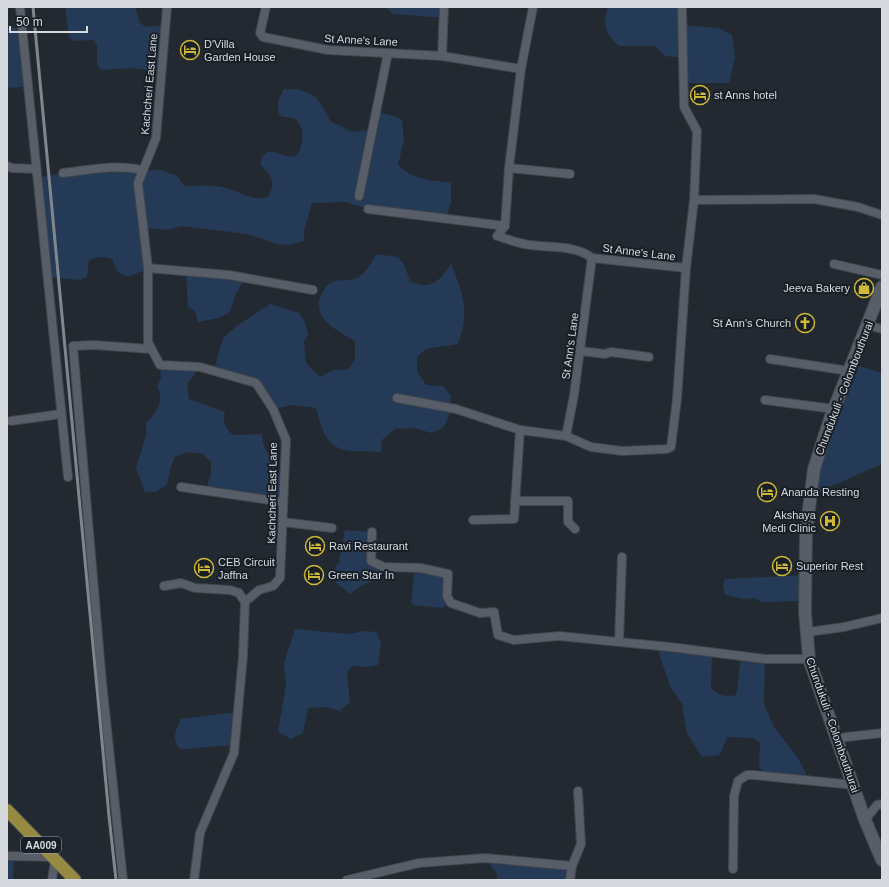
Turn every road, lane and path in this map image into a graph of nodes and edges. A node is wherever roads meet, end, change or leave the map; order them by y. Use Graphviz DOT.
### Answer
graph roads {
  1 [pos="20,7"];
  2 [pos="167,7"];
  3 [pos="266,7"];
  4 [pos="444,7"];
  5 [pos="533,7"];
  6 [pos="682,7"];
  7 [pos="388,53"];
  8 [pos="442,56"];
  9 [pos="521,69"];
  10 [pos="7,166"];
  11 [pos="508,168"];
  12 [pos="36,169"];
  13 [pos="142,170"];
  14 [pos="63,173"];
  15 [pos="570,174"];
  16 [pos="359,196"];
  17 [pos="694,200"];
  18 [pos="368,209"];
  19 [pos="882,215"];
  20 [pos="505,226"];
  21 [pos="592,258"];
  22 [pos="834,264"];
  23 [pos="148,268"];
  24 [pos="686,268"];
  25 [pos="882,275"];
  26 [pos="882,287"];
  27 [pos="313,290"];
  28 [pos="867,325"];
  29 [pos="882,329"];
  30 [pos="151,349"];
  31 [pos="581,351"];
  32 [pos="649,357"];
  33 [pos="770,359"];
  34 [pos="849,371"];
  35 [pos="397,398"];
  36 [pos="765,400"];
  37 [pos="834,409"];
  38 [pos="62,414"];
  39 [pos="11,422"];
  40 [pos="520,430"];
  41 [pos="566,436"];
  42 [pos="68,477"];
  43 [pos="181,487"];
  44 [pos="515,501"];
  45 [pos="283,502"];
  46 [pos="473,520"];
  47 [pos="283,522"];
  48 [pos="332,528"];
  49 [pos="575,529"];
  50 [pos="372,532"];
  51 [pos="622,557"];
  52 [pos="164,586"];
  53 [pos="245,602"];
  54 [pos="882,618"];
  55 [pos="808,632"];
  56 [pos="619,641"];
  57 [pos="809,659"];
  58 [pos="882,732"];
  59 [pos="838,738"];
  60 [pos="854,785"];
  61 [pos="578,790"];
  62 [pos="882,804"];
  63 [pos="7,810"];
  64 [pos="865,820"];
  65 [pos="7,856"];
  66 [pos="54,858"];
  67 [pos="881,858"];
  68 [pos="572,866"];
  69 [pos="733,869"];
  70 [pos="52,880"];
  71 [pos="75,880"];
  72 [pos="122,880"];
  73 [pos="194,880"];
  74 [pos="347,880"];
  75 [pos="570,880"];
  1 -- 12 [label="street"];
  2 -- 13 [label="street, Kachcheri East Lane"];
  3 -- 7 [label="street, St Anne's Lane"];
  4 -- 8 [label="street"];
  5 -- 9 [label="street, St Anne's Lane"];
  6 -- 17 [label="street, St Anne's Lane"];
  7 -- 8 [label="street, St Anne's Lane"];
  7 -- 16 [label="street"];
  8 -- 9 [label="street, St Anne's Lane"];
  9 -- 11 [label="street, St Anne's Lane"];
  10 -- 12 [label="street"];
  11 -- 15 [label="street"];
  11 -- 20 [label="street, St Anne's Lane"];
  12 -- 38 [label="street"];
  13 -- 14 [label="street"];
  13 -- 23 [label="street, Kachcheri East Lane"];
  17 -- 19 [label="street"];
  17 -- 24 [label="street, St Anne's Lane"];
  18 -- 20 [label="street"];
  20 -- 21 [label="street, St Anne's Lane"];
  21 -- 24 [label="street, St Anne's Lane"];
  21 -- 31 [label="street, St Ann's Lane"];
  22 -- 25 [label="street"];
  23 -- 27 [label="street"];
  23 -- 30 [label="street, Kachcheri East Lane"];
  24 -- 41 [label="street"];
  26 -- 28 [label="main road, Chundukuli - Colombouthurai"];
  28 -- 29 [label="street"];
  28 -- 34 [label="main road, Chundukuli - Colombouthurai"];
  30 -- 45 [label="street, Kachcheri East Lane"];
  30 -- 72 [label="street"];
  31 -- 32 [label="street"];
  31 -- 41 [label="street, St Ann's Lane"];
  33 -- 34 [label="street"];
  34 -- 37 [label="main road, Chundukuli - Colombouthurai"];
  35 -- 40 [label="street"];
  36 -- 37 [label="street"];
  37 -- 55 [label="main road, Chundukuli - Colombouthurai"];
  38 -- 39 [label="street"];
  38 -- 42 [label="street"];
  40 -- 41 [label="street"];
  40 -- 44 [label="street"];
  43 -- 45 [label="street"];
  44 -- 46 [label="street"];
  44 -- 49 [label="street"];
  45 -- 47 [label="street, Kachcheri East Lane"];
  47 -- 48 [label="street"];
  47 -- 53 [label="street, Kachcheri East Lane"];
  50 -- 56 [label="street"];
  51 -- 56 [label="street"];
  52 -- 53 [label="street"];
  53 -- 73 [label="street"];
  54 -- 55 [label="street"];
  55 -- 57 [label="main road, Chundukuli - Colombouthurai"];
  56 -- 57 [label="street"];
  57 -- 59 [label="main road, Chundukuli - Colombouthurai"];
  58 -- 59 [label="street"];
  59 -- 60 [label="main road, Chundukuli - Colombouthurai"];
  60 -- 64 [label="main road, Chundukuli - Colombouthurai"];
  60 -- 69 [label="street"];
  61 -- 68 [label="street"];
  62 -- 64 [label="street"];
  63 -- 66 [label="highway, AA009"];
  64 -- 67 [label="main road, Chundukuli - Colombouthurai"];
  65 -- 66 [label="street"];
  66 -- 70 [label="street"];
  66 -- 71 [label="highway, AA009"];
  68 -- 74 [label="street"];
  68 -- 75 [label="street"];
}
